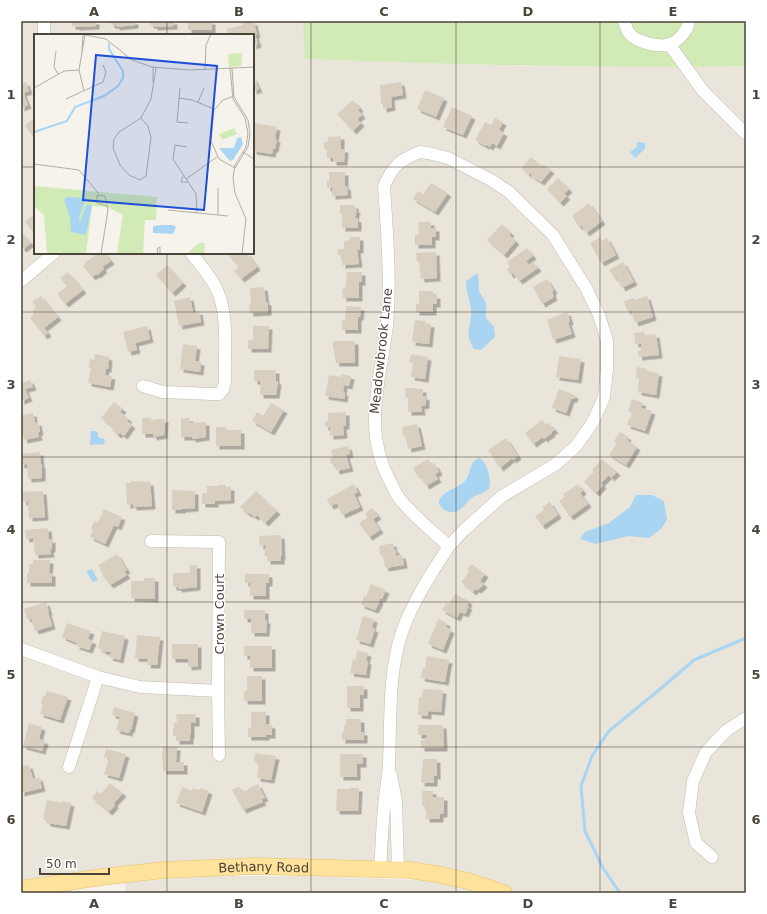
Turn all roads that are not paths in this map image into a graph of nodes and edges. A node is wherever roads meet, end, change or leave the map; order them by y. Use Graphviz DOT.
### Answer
graph roads {
  1 [pos="44,21"];
  2 [pos="624,21"];
  3 [pos="690,21"];
  4 [pos="44,34"];
  5 [pos="670,44"];
  6 [pos="746,134"];
  7 [pos="53,254"];
  8 [pos="191,254"];
  9 [pos="21,282"];
  10 [pos="143,386"];
  11 [pos="151,541"];
  12 [pos="449,546"];
  13 [pos="21,649"];
  14 [pos="98,677"];
  15 [pos="218,691"];
  16 [pos="746,718"];
  17 [pos="219,755"];
  18 [pos="389,764"];
  19 [pos="69,767"];
  20 [pos="712,857"];
  21 [pos="380,868"];
  22 [pos="398,869"];
  23 [pos="70,887"];
  24 [pos="21,889"];
  25 [pos="504,893"];
  1 -- 4 [label="street"];
  2 -- 5 [label="street"];
  3 -- 5 [label="street"];
  5 -- 6 [label="street"];
  7 -- 9 [label="street"];
  8 -- 10 [label="street"];
  11 -- 15 [label="street, Crown Court"];
  12 -- 12 [label="street, Meadowbrook Lane"];
  12 -- 18 [label="street, Meadowbrook Lane"];
  13 -- 14 [label="street"];
  14 -- 15 [label="street"];
  14 -- 19 [label="street"];
  15 -- 17 [label="street, Crown Court"];
  16 -- 20 [label="street"];
  18 -- 21 [label="street, Meadowbrook Lane"];
  18 -- 22 [label="street, Meadowbrook Lane"];
  21 -- 22 [label="main road, Bethany Road"];
  21 -- 23 [label="main road, Bethany Road"];
  22 -- 25 [label="main road, Bethany Road"];
  23 -- 24 [label="main road, Bethany Road"];
}
